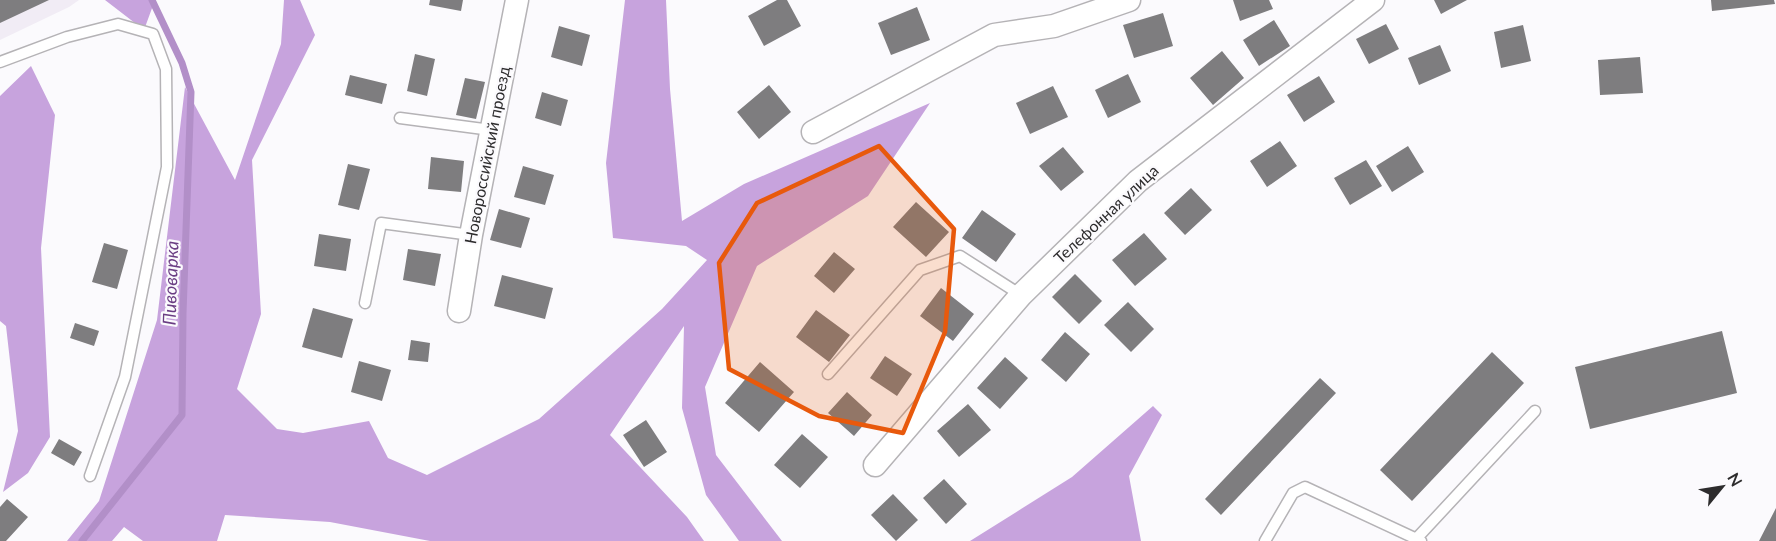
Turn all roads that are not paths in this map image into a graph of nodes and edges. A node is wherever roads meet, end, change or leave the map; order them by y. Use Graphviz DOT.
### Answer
graph roads {
  1 [pos="517,0"];
  2 [pos="1129,0"];
  3 [pos="1372,0"];
  4 [pos="0,62"];
  5 [pos="400,118"];
  6 [pos="491,130"];
  7 [pos="813,132"];
  8 [pos="471,234"];
  9 [pos="1021,295"];
  10 [pos="365,303"];
  11 [pos="459,311"];
  12 [pos="828,374"];
  13 [pos="1535,411"];
  14 [pos="875,465"];
  15 [pos="90,476"];
  16 [pos="1419,540"];
  17 [pos="1265,541"];
  1 -- 6 [label="street, Новороссийский проезд"];
  2 -- 7 [label="street"];
  3 -- 9 [label="street, Телефонная улица"];
  4 -- 15 [label="lane"];
  5 -- 6 [label="lane"];
  6 -- 8 [label="street, Новороссийский проезд"];
  8 -- 10 [label="lane"];
  8 -- 11 [label="street, Новороссийский проезд"];
  9 -- 12 [label="lane"];
  9 -- 14 [label="street, Телефонная улица"];
  13 -- 16 [label="lane"];
  16 -- 17 [label="lane"];
}
